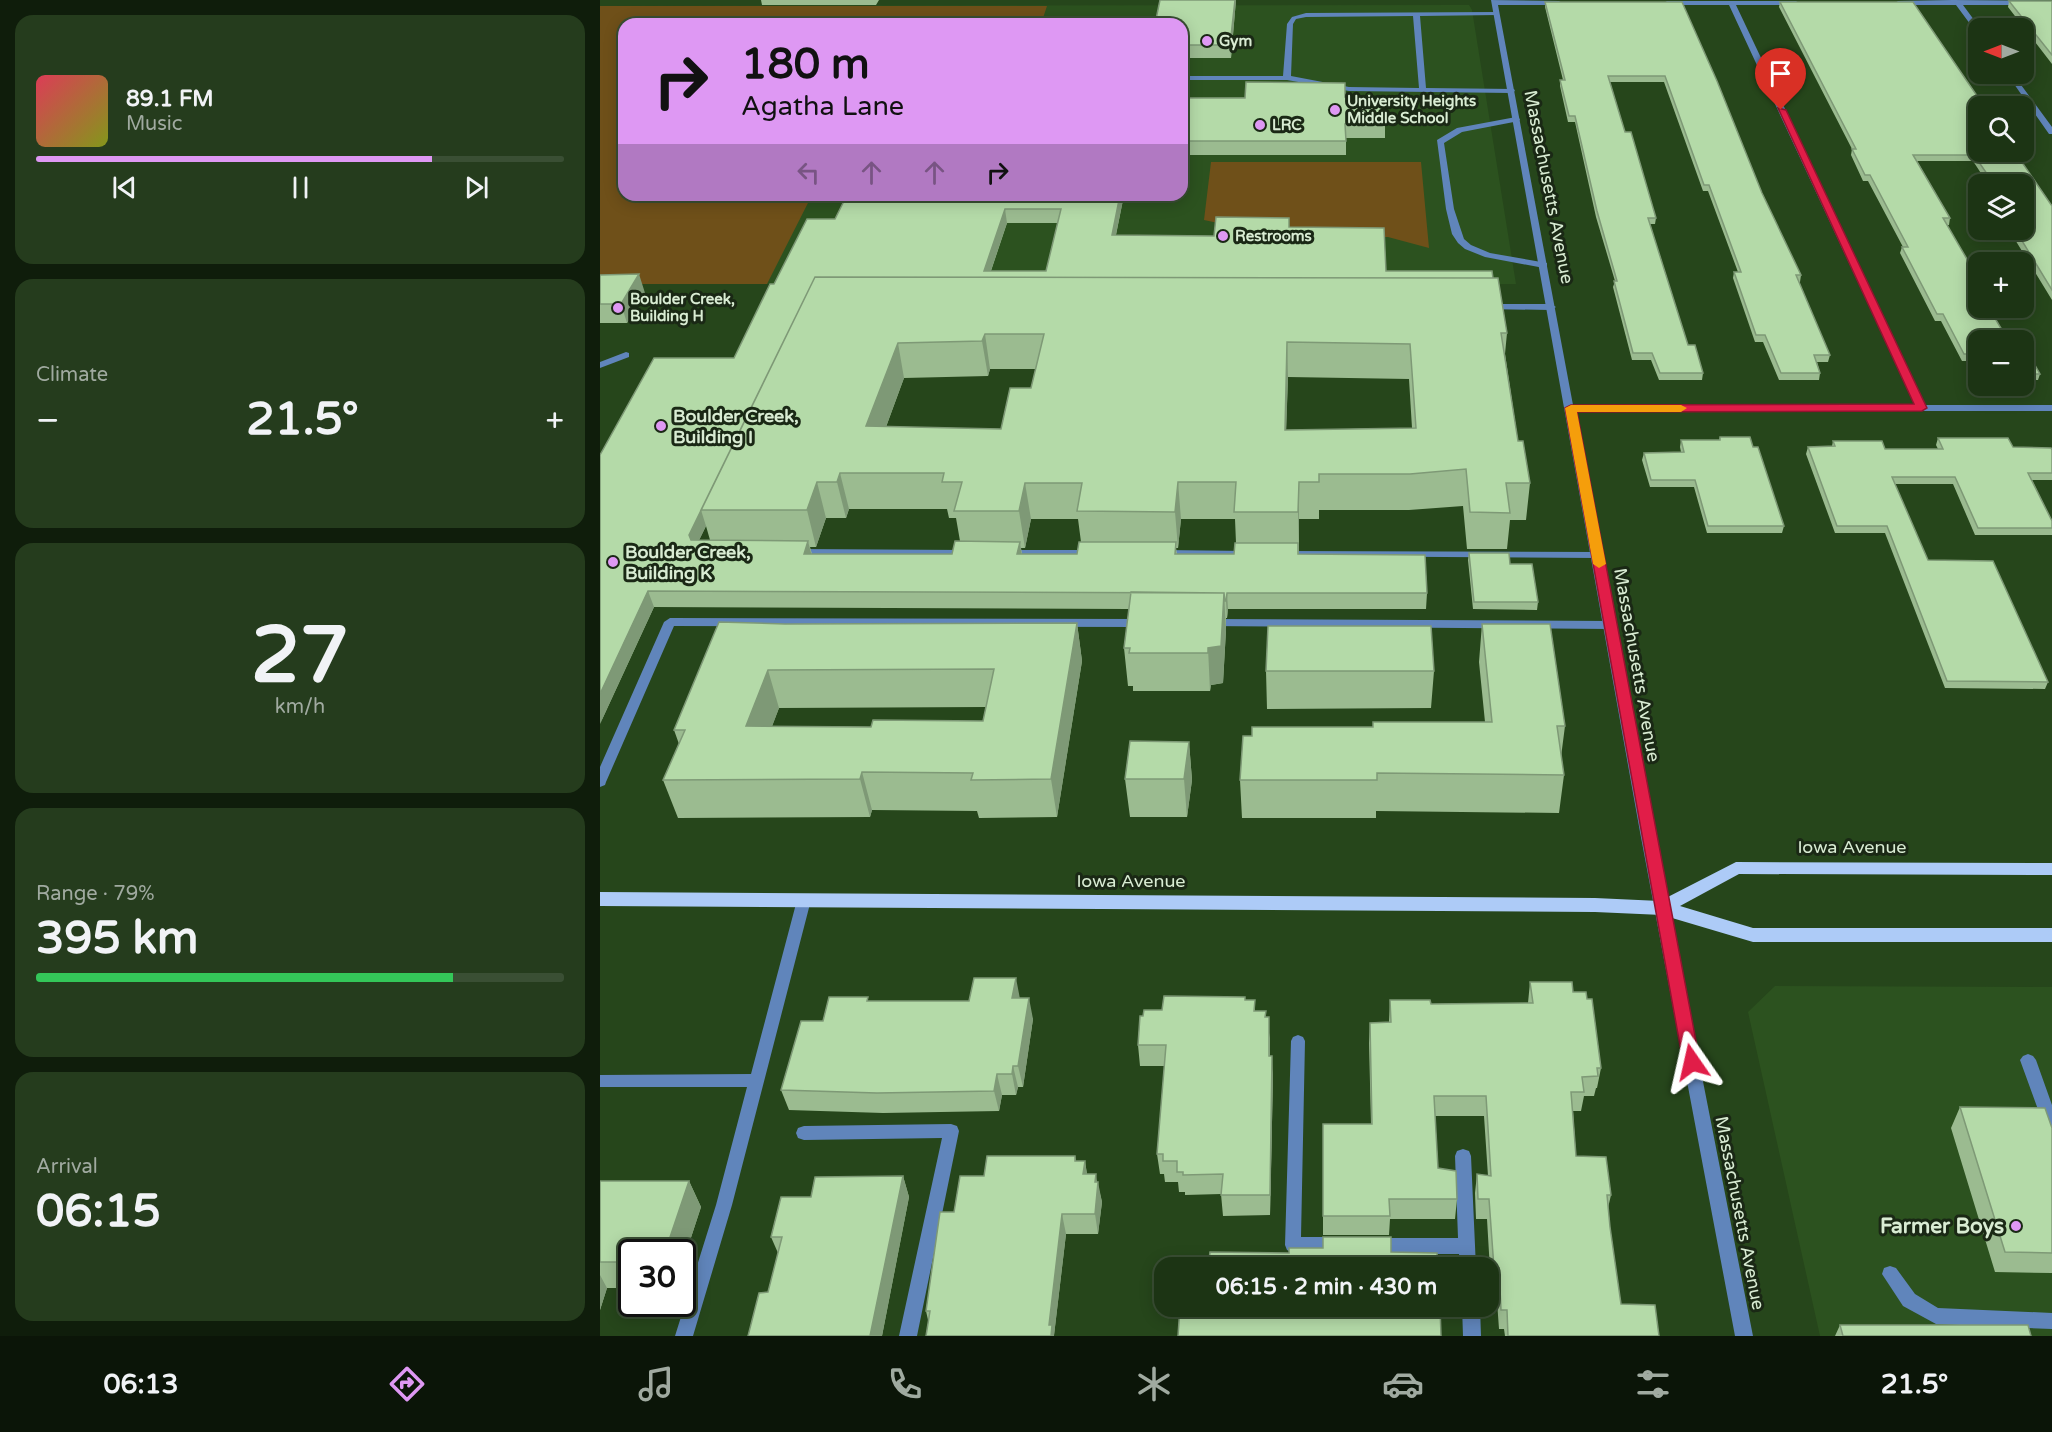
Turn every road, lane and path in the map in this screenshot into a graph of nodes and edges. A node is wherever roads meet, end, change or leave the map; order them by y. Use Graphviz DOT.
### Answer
graph roads {
  1 [pos="1731,1"];
  2 [pos="1494,2"];
  3 [pos="1957,2"];
  4 [pos="1566,3"];
  5 [pos="1660,3"];
  6 [pos="1803,3"];
  7 [pos="1887,3"];
  8 [pos="2052,3"];
  9 [pos="1496,14"];
  10 [pos="1416,15"];
  11 [pos="1969,18"];
  12 [pos="1188,78"];
  13 [pos="1287,78"];
  14 [pos="2017,84"];
  15 [pos="1423,90"];
  16 [pos="1511,91"];
  17 [pos="1516,119"];
  18 [pos="2052,132"];
  19 [pos="1544,265"];
  20 [pos="1480,307"];
  21 [pos="1551,307"];
  22 [pos="626,355"];
  23 [pos="600,365"];
  24 [pos="1571,408"];
  25 [pos="1922,408"];
  26 [pos="2052,408"];
  27 [pos="786,552"];
  28 [pos="977,553"];
  29 [pos="989,553"];
  30 [pos="1108,553"];
  31 [pos="1156,553"];
  32 [pos="1263,554"];
  33 [pos="1275,554"];
  34 [pos="1598,555"];
  35 [pos="1149,623"];
  36 [pos="1197,623"];
  37 [pos="1610,625"];
  38 [pos="600,782"];
  39 [pos="2052,869"];
  40 [pos="600,899"];
  41 [pos="804,900"];
  42 [pos="1662,908"];
  43 [pos="2052,934"];
  44 [pos="1298,1041"];
  45 [pos="2028,1060"];
  46 [pos="756,1080"];
  47 [pos="600,1081"];
  48 [pos="2052,1126"];
  49 [pos="804,1133"];
  50 [pos="1462,1156"];
  51 [pos="1467,1246"];
  52 [pos="1468,1257"];
  53 [pos="1890,1274"];
  54 [pos="1471,1317"];
  55 [pos="2052,1321"];
  56 [pos="684,1336"];
  57 [pos="908,1336"];
  58 [pos="1472,1336"];
  59 [pos="1744,1336"];
  1 -- 5 [label="street"];
  1 -- 6 [label="street"];
  1 -- 25 [label="street"];
  2 -- 4 [label="street"];
  2 -- 9 [label="street, Massachusetts Avenue"];
  3 -- 7 [label="street"];
  3 -- 8 [label="street"];
  3 -- 11 [label="street"];
  9 -- 10 [label="street"];
  9 -- 16 [label="street, Massachusetts Avenue"];
  10 -- 13 [label="street"];
  10 -- 15 [label="street"];
  12 -- 13 [label="street"];
  13 -- 15 [label="street"];
  14 -- 18 [label="street"];
  15 -- 16 [label="street"];
  16 -- 17 [label="street, Massachusetts Avenue"];
  17 -- 19 [label="street, Massachusetts Avenue"];
  17 -- 19 [label="street"];
  19 -- 21 [label="street, Massachusetts Avenue"];
  20 -- 21 [label="street"];
  21 -- 24 [label="street, Massachusetts Avenue"];
  22 -- 23 [label="street"];
  24 -- 25 [label="street"];
  24 -- 34 [label="street, Massachusetts Avenue"];
  25 -- 26 [label="street"];
  27 -- 28 [label="street"];
  29 -- 30 [label="street"];
  31 -- 32 [label="street"];
  33 -- 34 [label="street"];
  34 -- 37 [label="street, Massachusetts Avenue"];
  35 -- 38 [label="street"];
  36 -- 37 [label="street"];
  37 -- 42 [label="street, Massachusetts Avenue"];
  39 -- 42 [label="main road, Iowa Avenue"];
  40 -- 41 [label="main road, Iowa Avenue"];
  41 -- 42 [label="main road, Iowa Avenue"];
  41 -- 46 [label="street"];
  42 -- 43 [label="main road, Iowa Avenue"];
  42 -- 59 [label="street, Massachusetts Avenue"];
  44 -- 51 [label="street"];
  45 -- 48 [label="street"];
  46 -- 47 [label="street"];
  46 -- 56 [label="street"];
  49 -- 57 [label="street"];
  50 -- 51 [label="street"];
  51 -- 52 [label="street"];
  53 -- 55 [label="street"];
  54 -- 58 [label="street"];
}
